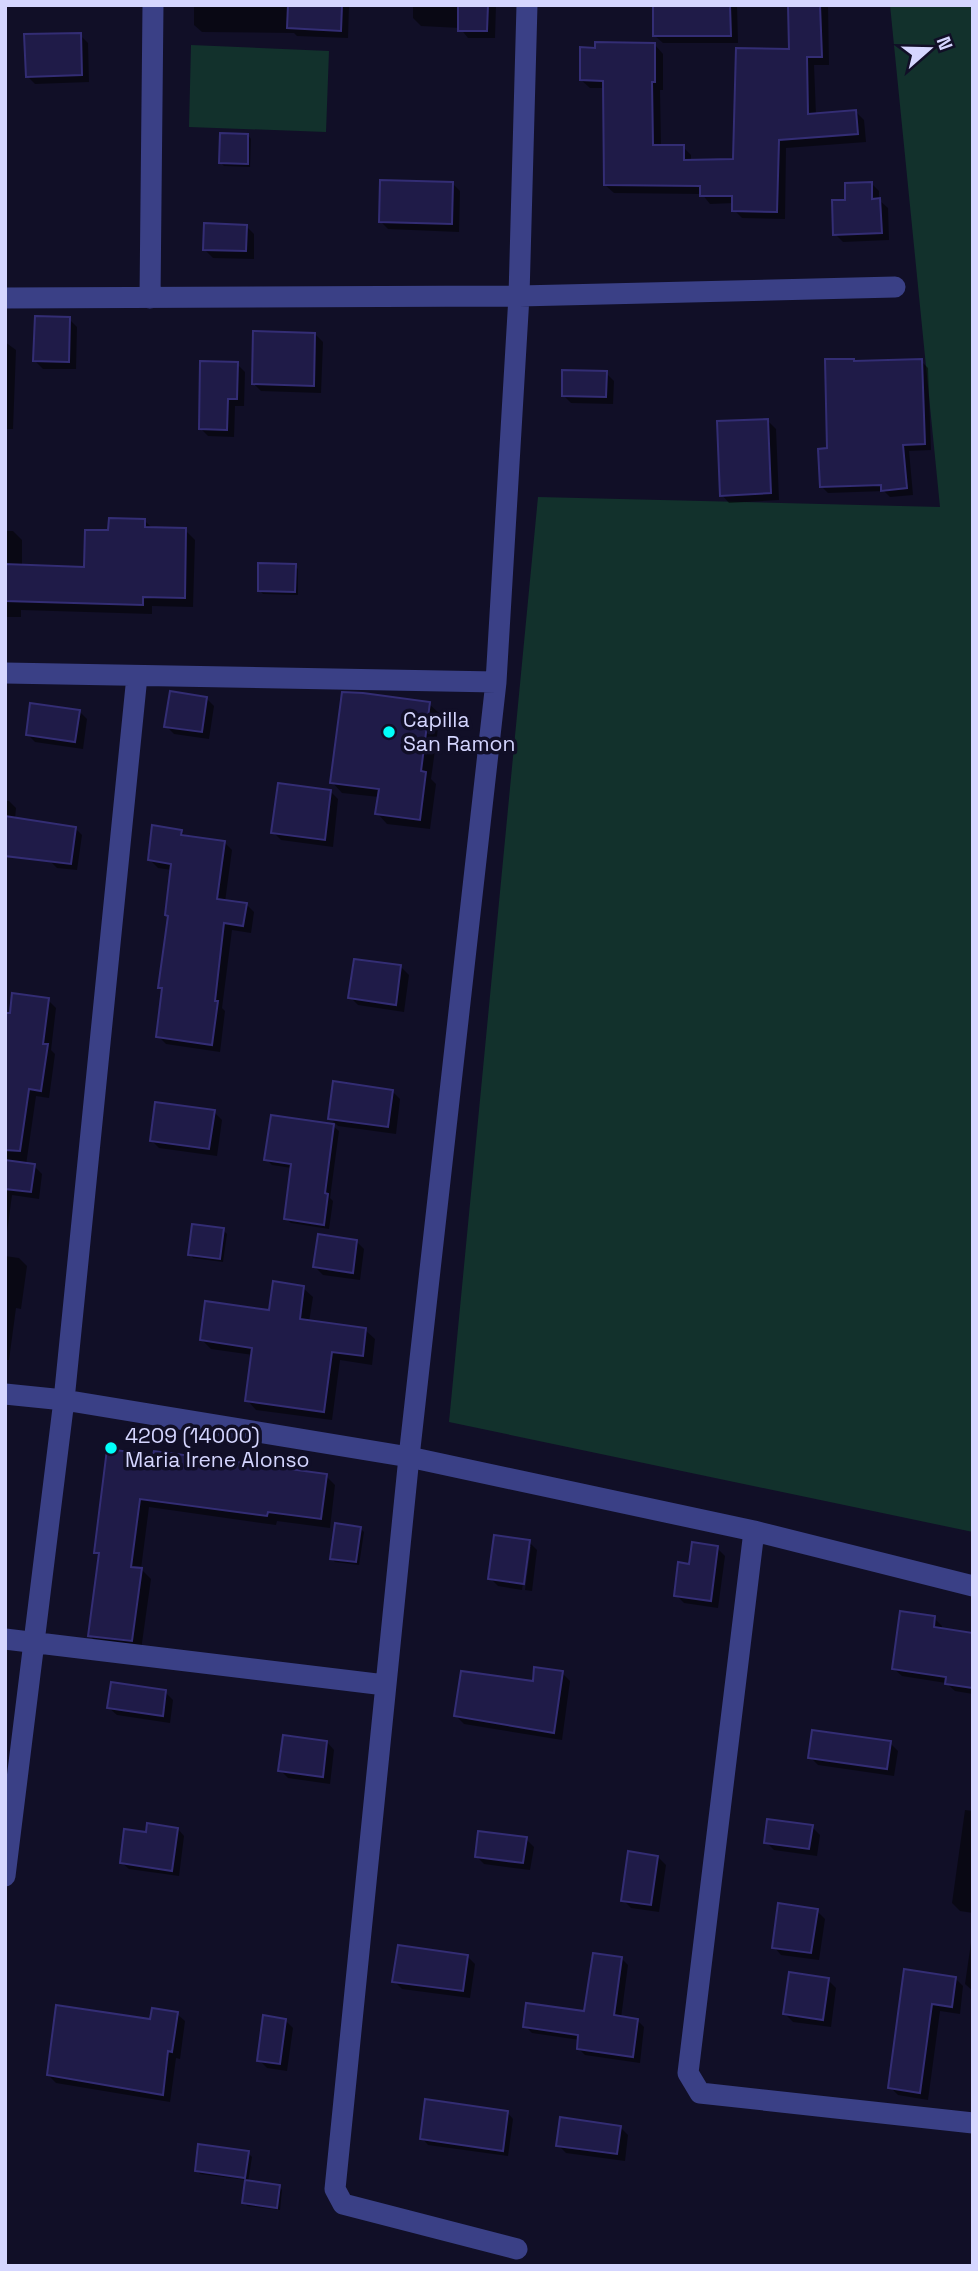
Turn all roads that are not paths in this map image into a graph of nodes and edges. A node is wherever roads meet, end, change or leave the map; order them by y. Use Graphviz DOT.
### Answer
graph roads {
  1 [pos="153,5"];
  2 [pos="527,5"];
  3 [pos="895,287"];
  4 [pos="519,296"];
  5 [pos="5,298"];
  6 [pos="150,298"];
  7 [pos="5,673"];
  8 [pos="136,676"];
  9 [pos="496,682"];
  10 [pos="5,1394"];
  11 [pos="64,1400"];
  12 [pos="409,1457"];
  13 [pos="754,1531"];
  14 [pos="973,1586"];
  15 [pos="5,1639"];
  16 [pos="34,1642"];
  17 [pos="385,1685"];
  18 [pos="5,1876"];
  19 [pos="973,2123"];
  20 [pos="517,2249"];
  1 -- 6 [label="street"];
  2 -- 4 [label="street"];
  3 -- 4 [label="street"];
  4 -- 6 [label="street"];
  4 -- 9 [label="street"];
  5 -- 6 [label="street"];
  7 -- 8 [label="street"];
  8 -- 9 [label="street"];
  8 -- 11 [label="street"];
  9 -- 12 [label="street"];
  10 -- 11 [label="street"];
  11 -- 12 [label="street"];
  11 -- 16 [label="street"];
  12 -- 13 [label="street"];
  12 -- 17 [label="street"];
  13 -- 14 [label="street"];
  13 -- 19 [label="street"];
  15 -- 16 [label="street"];
  16 -- 17 [label="street"];
  16 -- 18 [label="street"];
  17 -- 20 [label="street"];
}
